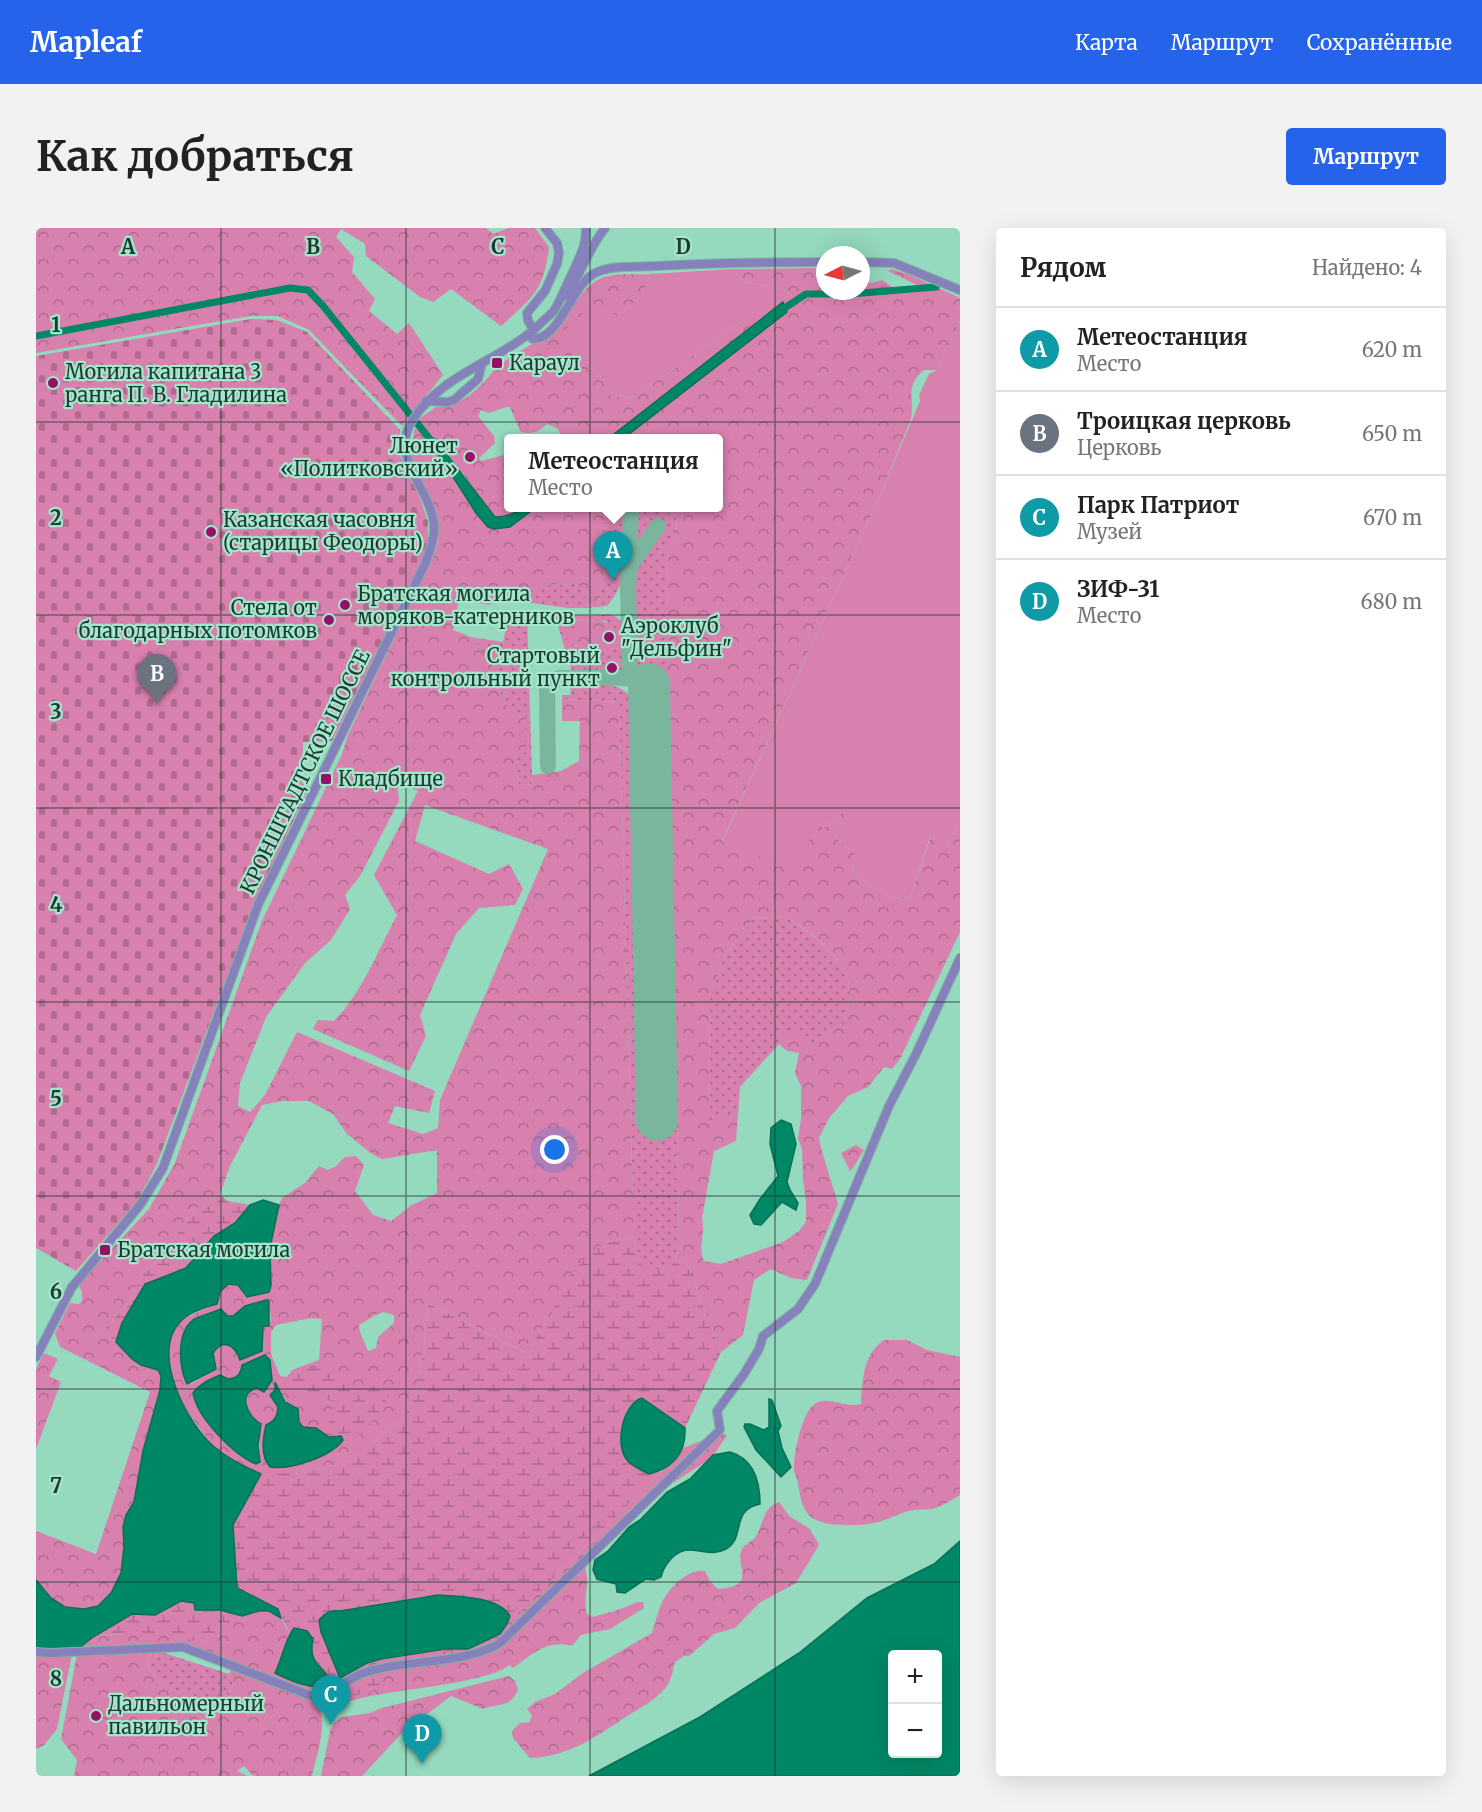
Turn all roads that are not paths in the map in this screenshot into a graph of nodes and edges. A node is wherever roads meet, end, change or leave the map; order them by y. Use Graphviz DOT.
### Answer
graph roads {
  1 [pos="546,228"];
  2 [pos="599,228"];
  3 [pos="605,228"];
  4 [pos="586,233"];
  5 [pos="591,249"];
  6 [pos="816,262"];
  7 [pos="870,262"];
  8 [pos="960,290"];
  9 [pos="555,309"];
  10 [pos="531,333"];
  11 [pos="482,363"];
  12 [pos="426,402"];
  13 [pos="960,958"];
  14 [pos="36,1357"];
  15 [pos="36,1652"];
  1 -- 10 [label="street"];
  2 -- 5 [label="street"];
  3 -- 5 [label="street"];
  4 -- 9 [label="street, КРОНШТАДТСКОЕ ШОССЕ"];
  5 -- 9 [label="street"];
  6 -- 10 [label="street"];
  7 -- 8 [label="street"];
  9 -- 10 [label="street, КРОНШТАДТСКОЕ ШОССЕ"];
  10 -- 11 [label="street, КРОНШТАДТСКОЕ ШОССЕ"];
  11 -- 12 [label="street, КРОНШТАДТСКОЕ ШОССЕ"];
  11 -- 12 [label="street"];
  12 -- 14 [label="street, КРОНШТАДТСКОЕ ШОССЕ"];
  13 -- 15 [label="street"];
}
